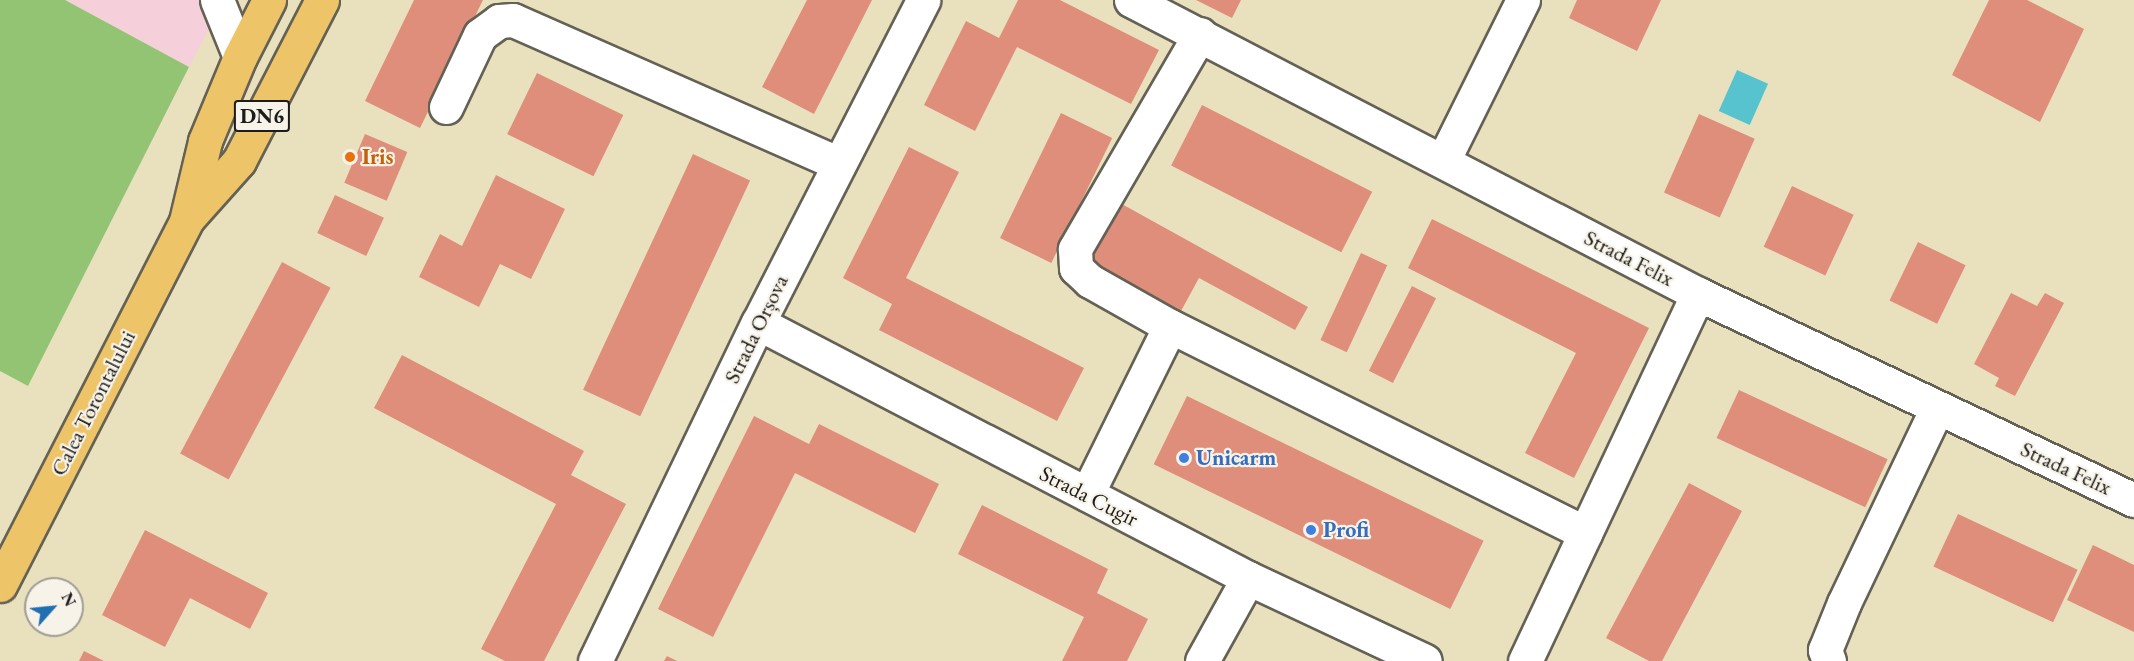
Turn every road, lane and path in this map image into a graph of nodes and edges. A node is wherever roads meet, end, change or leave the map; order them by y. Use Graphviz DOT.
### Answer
graph roads {
  1 [pos="217,0"];
  2 [pos="269,0"];
  3 [pos="322,0"];
  4 [pos="923,0"];
  5 [pos="1131,0"];
  6 [pos="1523,0"];
  7 [pos="1200,34"];
  8 [pos="240,57"];
  9 [pos="446,107"];
  10 [pos="1443,161"];
  11 [pos="839,164"];
  12 [pos="186,221"];
  13 [pos="1698,294"];
  14 [pos="758,323"];
  15 [pos="1170,326"];
  16 [pos="1936,408"];
  17 [pos="1087,494"];
  18 [pos="2134,500"];
  19 [pos="1585,533"];
  20 [pos="1248,578"];
  21 [pos="0,585"];
  22 [pos="595,661"];
  23 [pos="1202,661"];
  24 [pos="1425,661"];
  25 [pos="1525,661"];
  26 [pos="1829,661"];
  1 -- 8 [label="street"];
  2 -- 8 [label="main road, Calea Torontalului / DN6"];
  3 -- 12 [label="main road, Calea Torontalului / DN6"];
  4 -- 11 [label="street, Strada Orșova"];
  5 -- 7 [label="street, Strada Felix"];
  6 -- 10 [label="street"];
  7 -- 10 [label="street, Strada Felix"];
  7 -- 15 [label="street"];
  8 -- 12 [label="main road, Calea Torontalului / DN6"];
  9 -- 11 [label="street"];
  10 -- 13 [label="street, Strada Felix"];
  11 -- 14 [label="street, Strada Orșova"];
  12 -- 21 [label="main road, Calea Torontalului / DN6"];
  13 -- 16 [label="street, Strada Felix"];
  13 -- 19 [label="street"];
  14 -- 17 [label="street, Strada Cugir"];
  14 -- 22 [label="street, Strada Orșova"];
  15 -- 17 [label="street"];
  15 -- 19 [label="street"];
  16 -- 18 [label="street, Strada Felix"];
  16 -- 26 [label="street"];
  17 -- 20 [label="street, Strada Cugir"];
  19 -- 25 [label="street"];
  20 -- 23 [label="street"];
  20 -- 24 [label="street, Strada Cugir"];
}
